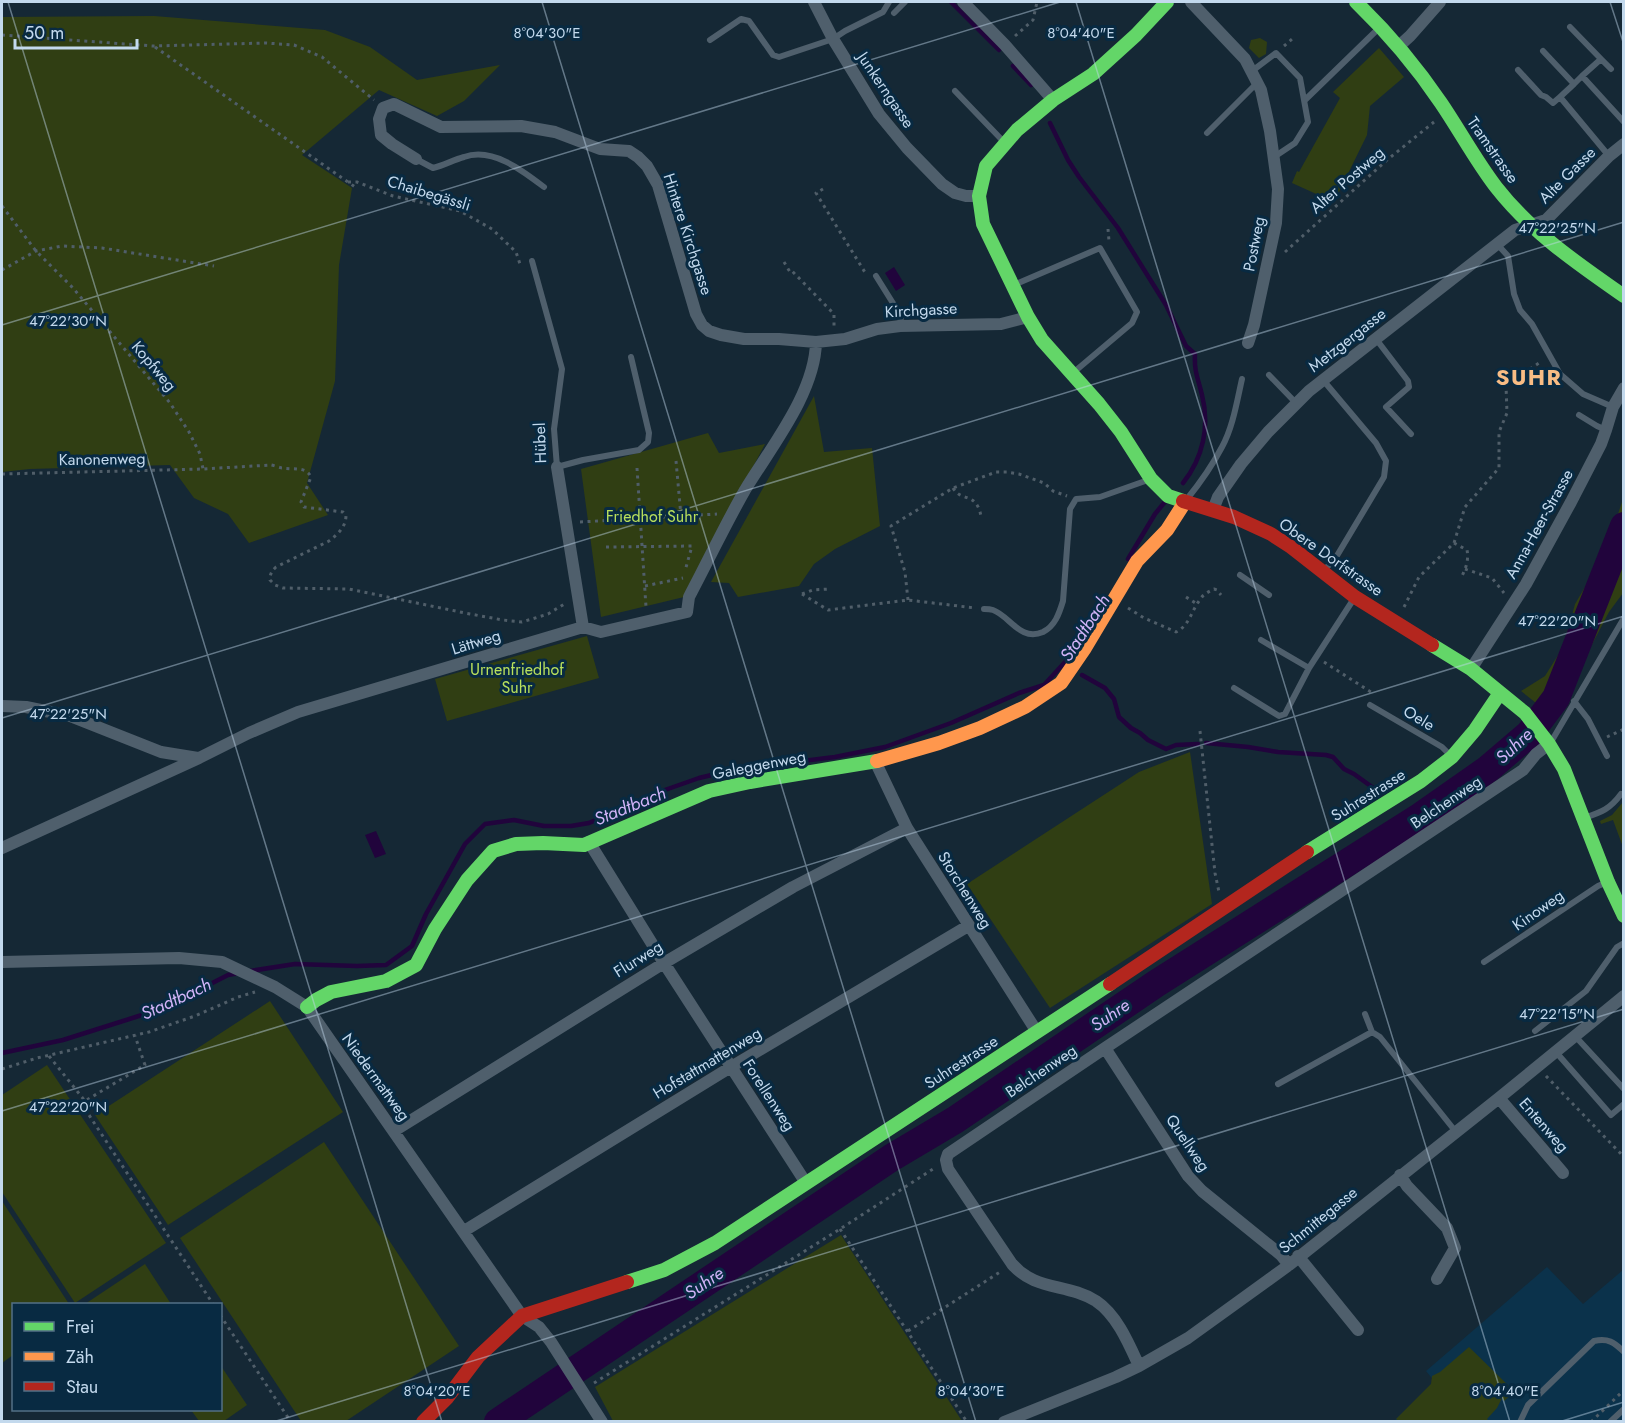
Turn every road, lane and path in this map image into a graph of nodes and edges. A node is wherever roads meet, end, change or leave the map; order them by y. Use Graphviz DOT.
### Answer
graph roads {
  1 [pos="814,2"];
  2 [pos="889,2"];
  3 [pos="905,2"];
  4 [pos="963,2"];
  5 [pos="1037,2"];
  6 [pos="1167,2"];
  7 [pos="1191,2"];
  8 [pos="1356,2"];
  9 [pos="1440,2"];
  10 [pos="894,13"];
  11 [pos="1381,26"];
  12 [pos="1570,27"];
  13 [pos="2,35"];
  14 [pos="833,39"];
  15 [pos="710,40"];
  16 [pos="1005,45"];
  17 [pos="153,46"];
  18 [pos="1399,46"];
  19 [pos="1543,51"];
  20 [pos="1600,59"];
  21 [pos="1611,69"];
  22 [pos="1518,70"];
  23 [pos="1582,76"];
  24 [pos="1254,77"];
  25 [pos="1574,84"];
  26 [pos="955,92"];
  27 [pos="1560,97"];
  28 [pos="1053,100"];
  29 [pos="1305,100"];
  30 [pos="383,108"];
  31 [pos="1447,112"];
  32 [pos="1623,122"];
  33 [pos="1207,133"];
  34 [pos="1006,144"];
  35 [pos="1623,144"];
  36 [pos="1609,156"];
  37 [pos="1274,157"];
  38 [pos="416,159"];
  39 [pos="348,183"];
  40 [pos="355,187"];
  41 [pos="543,187"];
  42 [pos="822,189"];
  43 [pos="979,196"];
  44 [pos="2,206"];
  45 [pos="1531,225"];
  46 [pos="1497,244"];
  47 [pos="36,251"];
  48 [pos="532,261"];
  49 [pos="784,262"];
  50 [pos="214,266"];
  51 [pos="1266,269"];
  52 [pos="2,270"];
  53 [pos="523,272"];
  54 [pos="874,279"];
  55 [pos="1013,286"];
  56 [pos="1623,296"];
  57 [pos="1028,317"];
  58 [pos="900,326"];
  59 [pos="1376,338"];
  60 [pos="834,340"];
  61 [pos="816,342"];
  62 [pos="1248,343"];
  63 [pos="1550,356"];
  64 [pos="631,357"];
  65 [pos="1072,374"];
  66 [pos="1269,375"];
  67 [pos="1242,379"];
  68 [pos="1323,380"];
  69 [pos="1623,388"];
  70 [pos="1296,404"];
  71 [pos="1613,408"];
  72 [pos="1579,415"];
  73 [pos="1606,430"];
  74 [pos="1411,434"];
  75 [pos="676,461"];
  76 [pos="557,467"];
  77 [pos="637,468"];
  78 [pos="203,469"];
  79 [pos="2,474"];
  80 [pos="1151,479"];
  81 [pos="953,488"];
  82 [pos="1073,498"];
  83 [pos="1185,502"];
  84 [pos="1213,510"];
  85 [pos="733,513"];
  86 [pos="981,516"];
  87 [pos="681,517"];
  88 [pos="640,519"];
  89 [pos="566,523"];
  90 [pos="1454,543"];
  91 [pos="642,546"];
  92 [pos="606,547"];
  93 [pos="1465,569"];
  94 [pos="1323,572"];
  95 [pos="1240,575"];
  96 [pos="1462,576"];
  97 [pos="645,586"];
  98 [pos="829,589"];
  99 [pos="1221,595"];
  100 [pos="1269,595"];
  101 [pos="1186,597"];
  102 [pos="1355,597"];
  103 [pos="579,598"];
  104 [pos="1114,598"];
  105 [pos="908,600"];
  106 [pos="1197,604"];
  107 [pos="1513,604"];
  108 [pos="967,607"];
  109 [pos="984,609"];
  110 [pos="1400,614"];
  111 [pos="1623,618"];
  112 [pos="647,621"];
  113 [pos="583,627"];
  114 [pos="1261,640"];
  115 [pos="1316,657"];
  116 [pos="1309,668"];
  117 [pos="1471,669"];
  118 [pos="1234,688"];
  119 [pos="1500,693"];
  120 [pos="1574,701"];
  121 [pos="1370,705"];
  122 [pos="2,706"];
  123 [pos="1200,731"];
  124 [pos="1547,741"];
  125 [pos="1607,756"];
  126 [pos="1452,757"];
  127 [pos="199,758"];
  128 [pos="875,761"];
  129 [pos="1621,794"];
  130 [pos="1584,818"];
  131 [pos="907,828"];
  132 [pos="589,842"];
  133 [pos="2,848"];
  134 [pos="1608,882"];
  135 [pos="1223,909"];
  136 [pos="1623,916"];
  137 [pos="968,926"];
  138 [pos="1623,943"];
  139 [pos="2,962"];
  140 [pos="1484,962"];
  141 [pos="664,963"];
  142 [pos="269,984"];
  143 [pos="1623,996"];
  144 [pos="307,1006"];
  145 [pos="1365,1014"];
  146 [pos="1534,1031"];
  147 [pos="1036,1032"];
  148 [pos="1372,1032"];
  149 [pos="1574,1035"];
  150 [pos="135,1036"];
  151 [pos="1105,1048"];
  152 [pos="1555,1051"];
  153 [pos="50,1056"];
  154 [pos="1537,1066"];
  155 [pos="731,1067"];
  156 [pos="2,1069"];
  157 [pos="1278,1084"];
  158 [pos="1623,1089"];
  159 [pos="1499,1098"];
  160 [pos="85,1101"];
  161 [pos="1623,1104"];
  162 [pos="394,1131"];
  163 [pos="1456,1132"];
  164 [pos="1623,1157"];
  165 [pos="946,1160"];
  166 [pos="1563,1173"];
  167 [pos="1400,1176"];
  168 [pos="806,1183"];
  169 [pos="840,1229"];
  170 [pos="464,1231"];
  171 [pos="1293,1260"];
  172 [pos="1012,1264"];
  173 [pos="1437,1279"];
  174 [pos="212,1303"];
  175 [pos="522,1316"];
  176 [pos="222,1318"];
  177 [pos="1358,1330"];
  178 [pos="908,1331"];
  179 [pos="1623,1352"];
  180 [pos="1139,1366"];
  181 [pos="580,1387"];
  182 [pos="1623,1390"];
  183 [pos="1623,1409"];
  184 [pos="291,1422"];
  185 [pos="423,1422"];
  186 [pos="602,1422"];
  187 [pos="967,1422"];
  188 [pos="1004,1422"];
  189 [pos="1520,1422"];
  190 [pos="1591,1422"];
  191 [pos="1610,1422"];
  1 -- 14 [label="street, Junkerngasse"];
  2 -- 14 [label="lane"];
  3 -- 10 [label="lane"];
  4 -- 16 [label="street"];
  5 -- 16 [label="path"];
  6 -- 28 [label="street, Obere Dorfstrasse"];
  7 -- 24 [label="street, Postweg"];
  8 -- 11 [label="street, Tramstrasse"];
  9 -- 18 [label="street"];
  11 -- 18 [label="street, Tramstrasse"];
  11 -- 29 [label="lane"];
  12 -- 20 [label="lane"];
  13 -- 17 [label="path"];
  14 -- 15 [label="lane"];
  14 -- 43 [label="street, Junkerngasse"];
  16 -- 28 [label="street"];
  17 -- 30 [label="path"];
  17 -- 39 [label="path, Chaibegässli"];
  18 -- 31 [label="street, Tramstrasse"];
  19 -- 25 [label="lane"];
  20 -- 21 [label="lane"];
  20 -- 23 [label="lane"];
  22 -- 27 [label="lane"];
  23 -- 25 [label="lane"];
  23 -- 32 [label="lane"];
  24 -- 29 [label="lane"];
  24 -- 33 [label="lane"];
  24 -- 37 [label="street, Postweg"];
  25 -- 27 [label="lane"];
  26 -- 34 [label="lane"];
  27 -- 36 [label="lane"];
  28 -- 34 [label="street, Obere Dorfstrasse"];
  29 -- 37 [label="lane"];
  30 -- 38 [label="street"];
  30 -- 61 [label="street, Hintere Kirchgasse"];
  31 -- 45 [label="street, Tramstrasse"];
  31 -- 51 [label="path, Alter Postweg"];
  34 -- 43 [label="street, Obere Dorfstrasse"];
  35 -- 36 [label="street, Alte Gasse"];
  36 -- 45 [label="street, Alte Gasse"];
  37 -- 51 [label="street, Postweg"];
  38 -- 41 [label="lane"];
  39 -- 40 [label="path, Chaibegässli"];
  39 -- 53 [label="path, Chaibegässli"];
  42 -- 54 [label="path"];
  43 -- 55 [label="street, Obere Dorfstrasse"];
  44 -- 47 [label="path, Kopfweg"];
  45 -- 46 [label="street, Metzgergasse"];
  45 -- 56 [label="street, Tramstrasse"];
  46 -- 59 [label="street, Metzgergasse"];
  46 -- 63 [label="lane"];
  47 -- 50 [label="path"];
  47 -- 52 [label="path"];
  47 -- 78 [label="path, Kopfweg"];
  48 -- 76 [label="lane, Hübel"];
  49 -- 60 [label="path"];
  51 -- 62 [label="street, Postweg"];
  54 -- 58 [label="lane"];
  55 -- 57 [label="street, Obere Dorfstrasse"];
  55 -- 65 [label="lane"];
  57 -- 58 [label="street, Kirchgasse"];
  57 -- 65 [label="street, Obere Dorfstrasse"];
  58 -- 60 [label="street, Kirchgasse"];
  59 -- 68 [label="street, Metzgergasse"];
  59 -- 74 [label="lane"];
  60 -- 61 [label="street, Kirchgasse"];
  61 -- 85 [label="street, Lättweg"];
  63 -- 71 [label="lane"];
  63 -- 90 [label="path"];
  64 -- 76 [label="lane"];
  65 -- 80 [label="street, Obere Dorfstrasse"];
  66 -- 70 [label="lane"];
  67 -- 83 [label="lane"];
  68 -- 70 [label="street, Metzgergasse"];
  68 -- 94 [label="lane"];
  69 -- 71 [label="street, Anna-Heer-Strasse"];
  70 -- 84 [label="street, Metzgergasse"];
  71 -- 73 [label="street, Anna-Heer-Strasse"];
  72 -- 73 [label="lane"];
  73 -- 107 [label="street, Anna-Heer-Strasse"];
  75 -- 87 [label="path"];
  76 -- 89 [label="street, Hübel"];
  77 -- 88 [label="path"];
  78 -- 79 [label="path, Kanonenweg"];
  78 -- 103 [label="path, Kanonenweg"];
  80 -- 83 [label="street, Obere Dorfstrasse"];
  80 -- 109 [label="lane"];
  81 -- 82 [label="path"];
  81 -- 86 [label="path"];
  81 -- 105 [label="path"];
  83 -- 84 [label="street, Obere Dorfstrasse"];
  83 -- 104 [label="street, Galeggenweg"];
  84 -- 94 [label="street, Obere Dorfstrasse"];
  85 -- 87 [label="path"];
  85 -- 112 [label="street, Lättweg"];
  87 -- 88 [label="path"];
  88 -- 89 [label="path"];
  88 -- 91 [label="path"];
  89 -- 103 [label="street, Hübel"];
  90 -- 93 [label="path"];
  90 -- 110 [label="path"];
  91 -- 92 [label="path"];
  91 -- 97 [label="path"];
  91 -- 97 [label="path"];
  93 -- 96 [label="path"];
  93 -- 107 [label="path"];
  94 -- 102 [label="street, Obere Dorfstrasse"];
  95 -- 100 [label="lane"];
  97 -- 112 [label="path"];
  98 -- 105 [label="path"];
  99 -- 106 [label="path"];
  101 -- 106 [label="path"];
  102 -- 115 [label="lane"];
  102 -- 117 [label="street, Obere Dorfstrasse"];
  103 -- 113 [label="street, Hübel"];
  104 -- 106 [label="path"];
  104 -- 128 [label="street, Galeggenweg"];
  105 -- 108 [label="path"];
  107 -- 117 [label="street, Anna-Heer-Strasse"];
  111 -- 120 [label="lane"];
  112 -- 113 [label="street, Lättweg"];
  113 -- 127 [label="street, Lättweg"];
  114 -- 116 [label="lane"];
  115 -- 116 [label="lane"];
  115 -- 121 [label="path"];
  116 -- 118 [label="lane"];
  117 -- 119 [label="street, Obere Dorfstrasse"];
  119 -- 124 [label="street, Obere Dorfstrasse"];
  119 -- 126 [label="street, Suhrestrasse"];
  120 -- 124 [label="lane"];
  120 -- 125 [label="lane"];
  121 -- 126 [label="lane, Oele"];
  122 -- 127 [label="street"];
  123 -- 135 [label="path"];
  124 -- 130 [label="street, Obere Dorfstrasse"];
  124 -- 151 [label="street, Belchenweg"];
  126 -- 135 [label="street, Suhrestrasse"];
  127 -- 133 [label="street, Lättweg"];
  128 -- 131 [label="street, Storchenweg"];
  128 -- 132 [label="street, Galeggenweg"];
  129 -- 130 [label="lane"];
  130 -- 134 [label="street, Obere Dorfstrasse"];
  131 -- 137 [label="street, Storchenweg"];
  131 -- 141 [label="street, Flurweg"];
  132 -- 141 [label="street, Forellenweg"];
  132 -- 144 [label="street, Galeggenweg"];
  134 -- 136 [label="street, Obere Dorfstrasse"];
  134 -- 140 [label="lane, Kinoweg"];
  135 -- 147 [label="street, Suhrestrasse"];
  137 -- 147 [label="street, Storchenweg"];
  137 -- 155 [label="street, Hofstattmattenweg"];
  138 -- 146 [label="lane"];
  139 -- 142 [label="street, Niedermattweg"];
  141 -- 155 [label="street, Forellenweg"];
  141 -- 162 [label="street, Flurweg"];
  142 -- 144 [label="street, Niedermattweg"];
  142 -- 150 [label="path"];
  143 -- 149 [label="street, Schmittegasse"];
  144 -- 162 [label="street, Niedermattweg"];
  145 -- 148 [label="lane"];
  147 -- 168 [label="street, Suhrestrasse"];
  148 -- 157 [label="lane"];
  148 -- 163 [label="lane"];
  149 -- 152 [label="street, Schmittegasse"];
  149 -- 158 [label="lane"];
  150 -- 153 [label="path"];
  150 -- 160 [label="path"];
  151 -- 165 [label="street, Belchenweg"];
  151 -- 171 [label="street, Quellweg"];
  152 -- 154 [label="street, Schmittegasse"];
  152 -- 161 [label="lane"];
  153 -- 156 [label="path"];
  153 -- 160 [label="path"];
  154 -- 159 [label="street, Schmittegasse"];
  154 -- 164 [label="path"];
  155 -- 168 [label="street, Forellenweg"];
  155 -- 170 [label="street, Hofstattmattenweg"];
  159 -- 163 [label="street, Schmittegasse"];
  159 -- 166 [label="street, Entenweg"];
  160 -- 174 [label="path"];
  162 -- 170 [label="street, Niedermattweg"];
  163 -- 167 [label="street, Schmittegasse"];
  165 -- 169 [label="path"];
  165 -- 172 [label="street"];
  167 -- 171 [label="street, Schmittegasse"];
  167 -- 173 [label="street"];
  168 -- 175 [label="street, Suhrestrasse"];
  169 -- 178 [label="path"];
  169 -- 181 [label="path"];
  170 -- 175 [label="street, Niedermattweg"];
  171 -- 177 [label="street, Quellweg"];
  171 -- 180 [label="street, Schmittegasse"];
  172 -- 178 [label="path"];
  172 -- 180 [label="street"];
  175 -- 181 [label="street, Niedermattweg"];
  175 -- 185 [label="street, Suhrestrasse"];
  176 -- 184 [label="path"];
  178 -- 187 [label="path"];
  179 -- 189 [label="lane"];
  180 -- 188 [label="street, Schmittegasse"];
  181 -- 186 [label="street, Niedermattweg"];
  182 -- 190 [label="path"];
  183 -- 191 [label="lane"];
}
